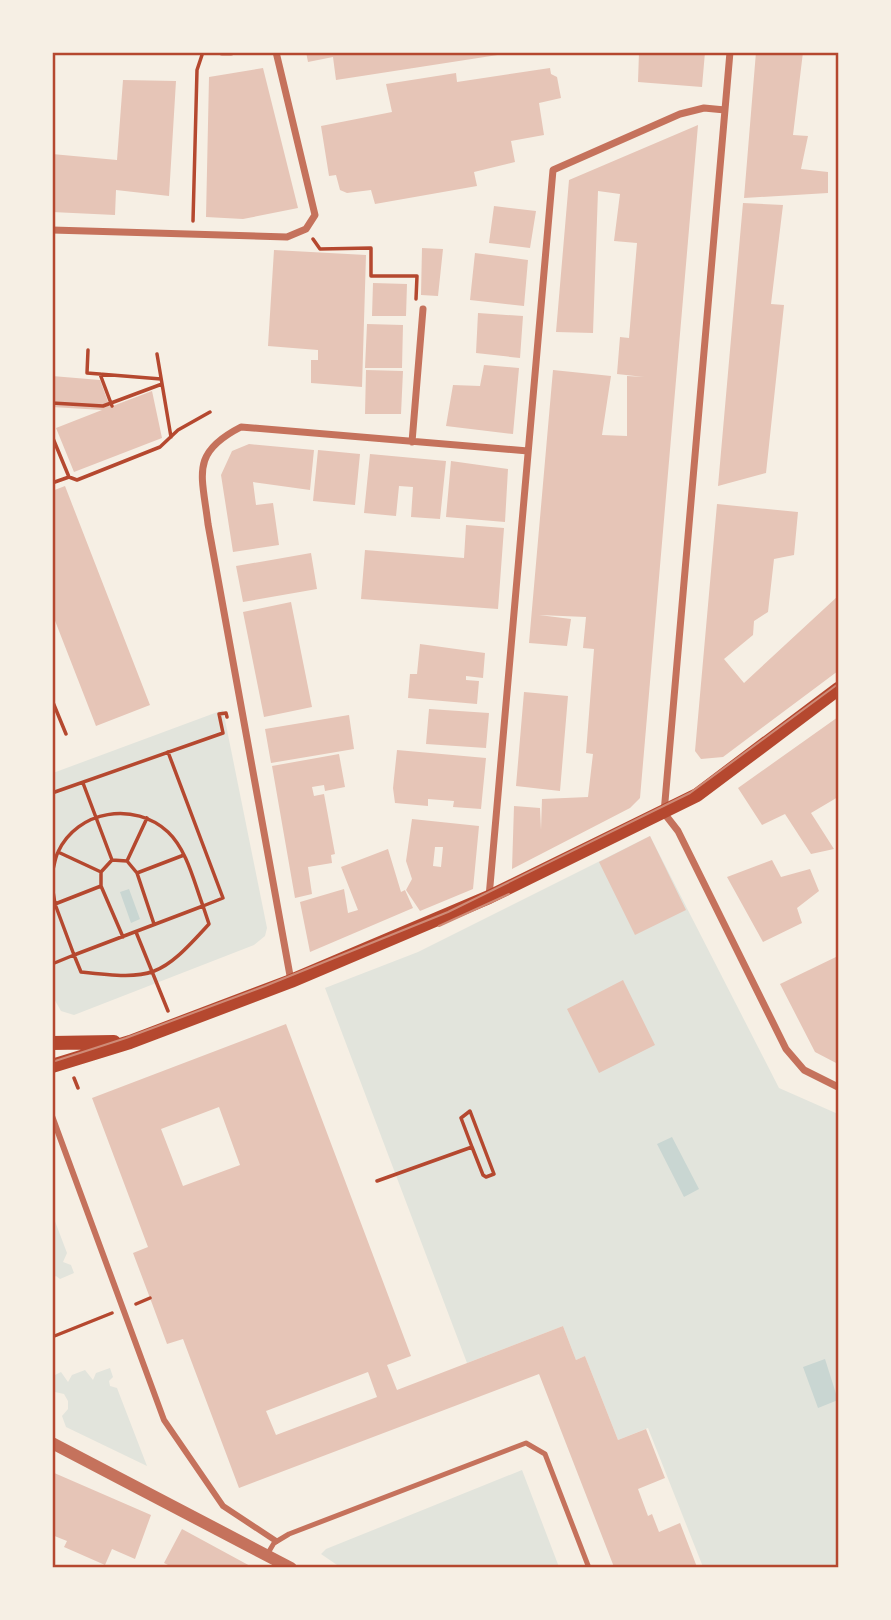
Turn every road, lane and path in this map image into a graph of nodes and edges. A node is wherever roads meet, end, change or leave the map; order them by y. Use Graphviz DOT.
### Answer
graph roads {
  1 [pos="203,52"];
  2 [pos="222,52"];
  3 [pos="231,52"];
  4 [pos="276,52"];
  5 [pos="730,52"];
  6 [pos="725,110"];
  7 [pos="306,229"];
  8 [pos="52,230"];
  9 [pos="193,236"];
  10 [pos="423,309"];
  11 [pos="88,351"];
  12 [pos="157,354"];
  13 [pos="101,377"];
  14 [pos="162,381"];
  15 [pos="52,403"];
  16 [pos="112,406"];
  17 [pos="210,412"];
  18 [pos="52,436"];
  19 [pos="171,437"];
  20 [pos="412,442"];
  21 [pos="65,450"];
  22 [pos="528,451"];
  23 [pos="59,452"];
  24 [pos="69,477"];
  25 [pos="52,483"];
  26 [pos="838,689"];
  27 [pos="52,700"];
  28 [pos="244,726"];
  29 [pos="66,734"];
  30 [pos="168,752"];
  31 [pos="83,783"];
  32 [pos="52,793"];
  33 [pos="664,813"];
  34 [pos="96,817"];
  35 [pos="147,818"];
  36 [pos="58,852"];
  37 [pos="184,855"];
  38 [pos="112,860"];
  39 [pos="127,862"];
  40 [pos="101,872"];
  41 [pos="52,873"];
  42 [pos="137,873"];
  43 [pos="52,885"];
  44 [pos="101,886"];
  45 [pos="489,897"];
  46 [pos="55,904"];
  47 [pos="203,906"];
  48 [pos="155,925"];
  49 [pos="136,932"];
  50 [pos="123,937"];
  51 [pos="74,955"];
  52 [pos="52,958"];
  53 [pos="54,964"];
  54 [pos="152,971"];
  55 [pos="291,981"];
  56 [pos="173,1026"];
  57 [pos="130,1042"];
  58 [pos="52,1043"];
  59 [pos="52,1066"];
  60 [pos="74,1076"];
  61 [pos="838,1087"];
  62 [pos="79,1088"];
  63 [pos="52,1116"];
  64 [pos="472,1147"];
  65 [pos="377,1181"];
  66 [pos="150,1298"];
  67 [pos="127,1307"];
  68 [pos="93,1321"];
  69 [pos="52,1336"];
  70 [pos="52,1443"];
  71 [pos="276,1541"];
  72 [pos="267,1555"];
  73 [pos="291,1567"];
  74 [pos="589,1567"];
  1 -- 9 [label="path"];
  2 -- 3 [label="street"];
  4 -- 7 [label="street"];
  5 -- 6 [label="street"];
  6 -- 22 [label="street"];
  6 -- 33 [label="street"];
  7 -- 9 [label="street"];
  7 -- 10 [label="path"];
  8 -- 9 [label="street"];
  10 -- 20 [label="street"];
  11 -- 13 [label="path"];
  12 -- 14 [label="path"];
  13 -- 14 [label="path"];
  13 -- 16 [label="path"];
  14 -- 15 [label="path"];
  14 -- 19 [label="path"];
  17 -- 19 [label="path"];
  18 -- 23 [label="path"];
  19 -- 24 [label="path"];
  20 -- 22 [label="street"];
  20 -- 28 [label="street"];
  21 -- 23 [label="path"];
  22 -- 45 [label="street"];
  23 -- 24 [label="path"];
  24 -- 25 [label="path"];
  26 -- 33 [label="main road"];
  27 -- 29 [label="path"];
  28 -- 30 [label="path"];
  28 -- 55 [label="street"];
  30 -- 31 [label="path"];
  30 -- 47 [label="path"];
  31 -- 32 [label="path"];
  31 -- 34 [label="path"];
  33 -- 45 [label="main road"];
  33 -- 61 [label="street"];
  34 -- 35 [label="path"];
  34 -- 36 [label="path"];
  34 -- 38 [label="path"];
  35 -- 37 [label="path"];
  35 -- 39 [label="path"];
  36 -- 40 [label="path"];
  36 -- 41 [label="path"];
  37 -- 42 [label="path"];
  37 -- 47 [label="path"];
  38 -- 39 [label="path"];
  38 -- 40 [label="path"];
  39 -- 42 [label="path"];
  40 -- 44 [label="path"];
  42 -- 48 [label="path"];
  43 -- 46 [label="path"];
  44 -- 46 [label="path"];
  44 -- 50 [label="path"];
  45 -- 55 [label="main road"];
  46 -- 51 [label="path"];
  47 -- 48 [label="path"];
  47 -- 54 [label="path"];
  48 -- 49 [label="path"];
  49 -- 50 [label="path"];
  49 -- 54 [label="path"];
  50 -- 51 [label="path"];
  51 -- 53 [label="path"];
  51 -- 54 [label="path"];
  52 -- 53 [label="path"];
  54 -- 56 [label="path"];
  55 -- 56 [label="main road"];
  56 -- 57 [label="main road"];
  57 -- 58 [label="main road"];
  57 -- 59 [label="main road"];
  60 -- 62 [label="path"];
  63 -- 71 [label="street"];
  64 -- 64 [label="path"];
  64 -- 65 [label="path"];
  66 -- 67 [label="path"];
  68 -- 69 [label="path"];
  70 -- 72 [label="street"];
  71 -- 72 [label="lane"];
  71 -- 74 [label="lane"];
  72 -- 73 [label="street"];
}
